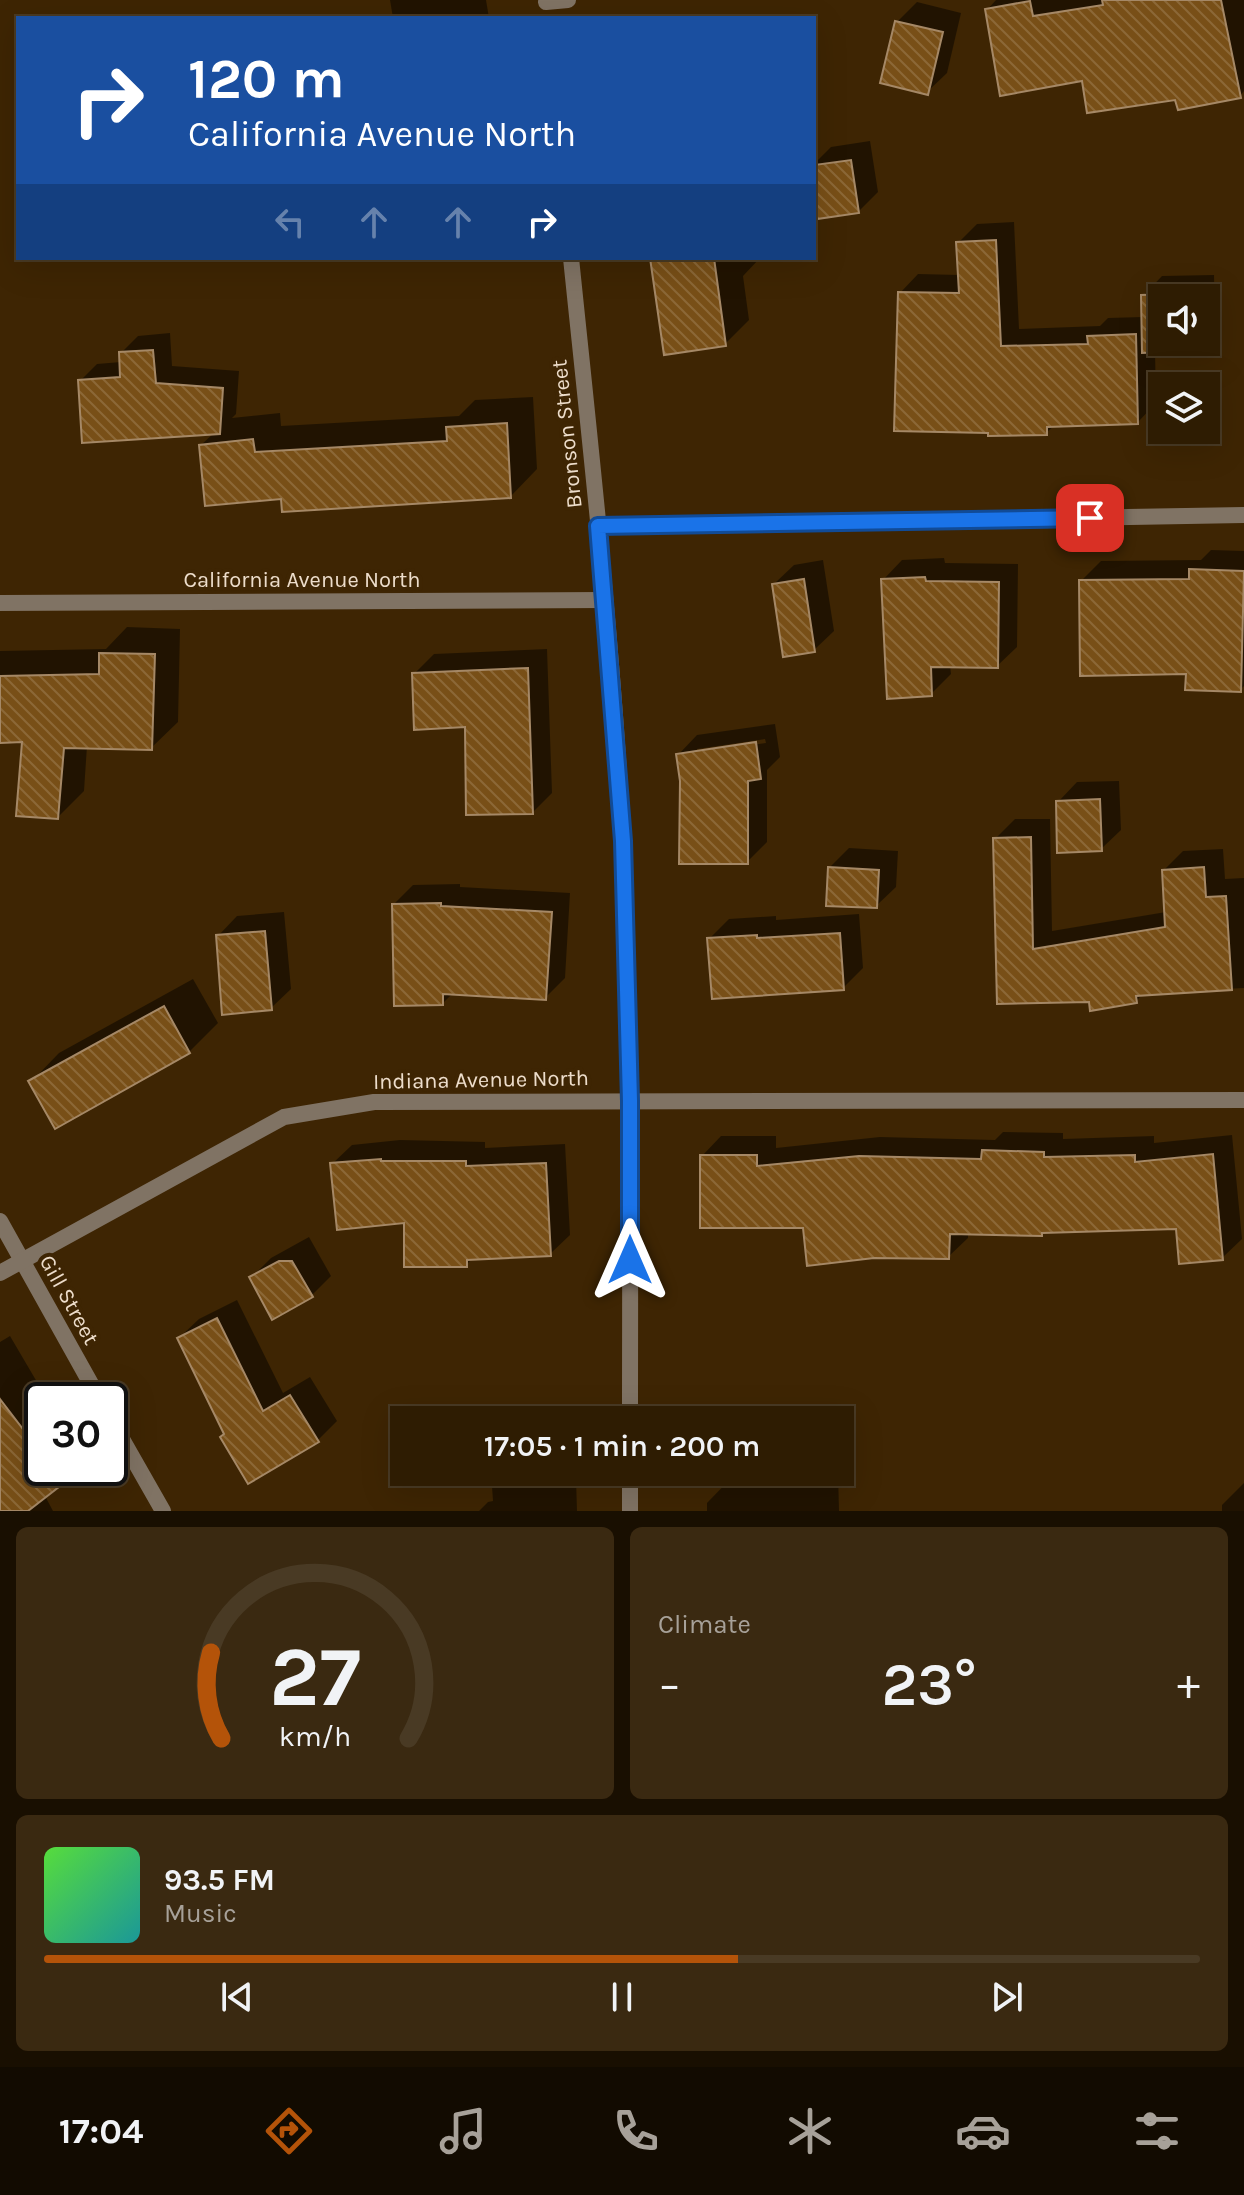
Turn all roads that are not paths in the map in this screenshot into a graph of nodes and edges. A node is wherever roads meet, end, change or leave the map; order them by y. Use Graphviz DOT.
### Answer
graph roads {
  1 [pos="568,0"];
  2 [pos="546,7"];
  3 [pos="571,260"];
  4 [pos="1244,515"];
  5 [pos="598,526"];
  6 [pos="605,600"];
  7 [pos="0,603"];
  8 [pos="1244,1100"];
  9 [pos="630,1101"];
  10 [pos="0,1221"];
  11 [pos="22,1262"];
  12 [pos="0,1273"];
  13 [pos="90,1382"];
  14 [pos="630,1406"];
  15 [pos="128,1450"];
  16 [pos="630,1486"];
  17 [pos="163,1511"];
  18 [pos="630,1511"];
  1 -- 2 [label="street"];
  3 -- 5 [label="street, Bronson Street"];
  4 -- 5 [label="street"];
  5 -- 6 [label="street, Bronson Street"];
  6 -- 7 [label="street, California Avenue North"];
  6 -- 9 [label="street, Bronson Street"];
  8 -- 9 [label="street, Indiana Avenue North"];
  9 -- 11 [label="street, Indiana Avenue North"];
  9 -- 14 [label="street, Bronson Street"];
  10 -- 11 [label="street, Gill Street"];
  11 -- 12 [label="street, Indiana Avenue North"];
  11 -- 13 [label="street, Gill Street"];
  15 -- 17 [label="street"];
  16 -- 18 [label="street"];
}
